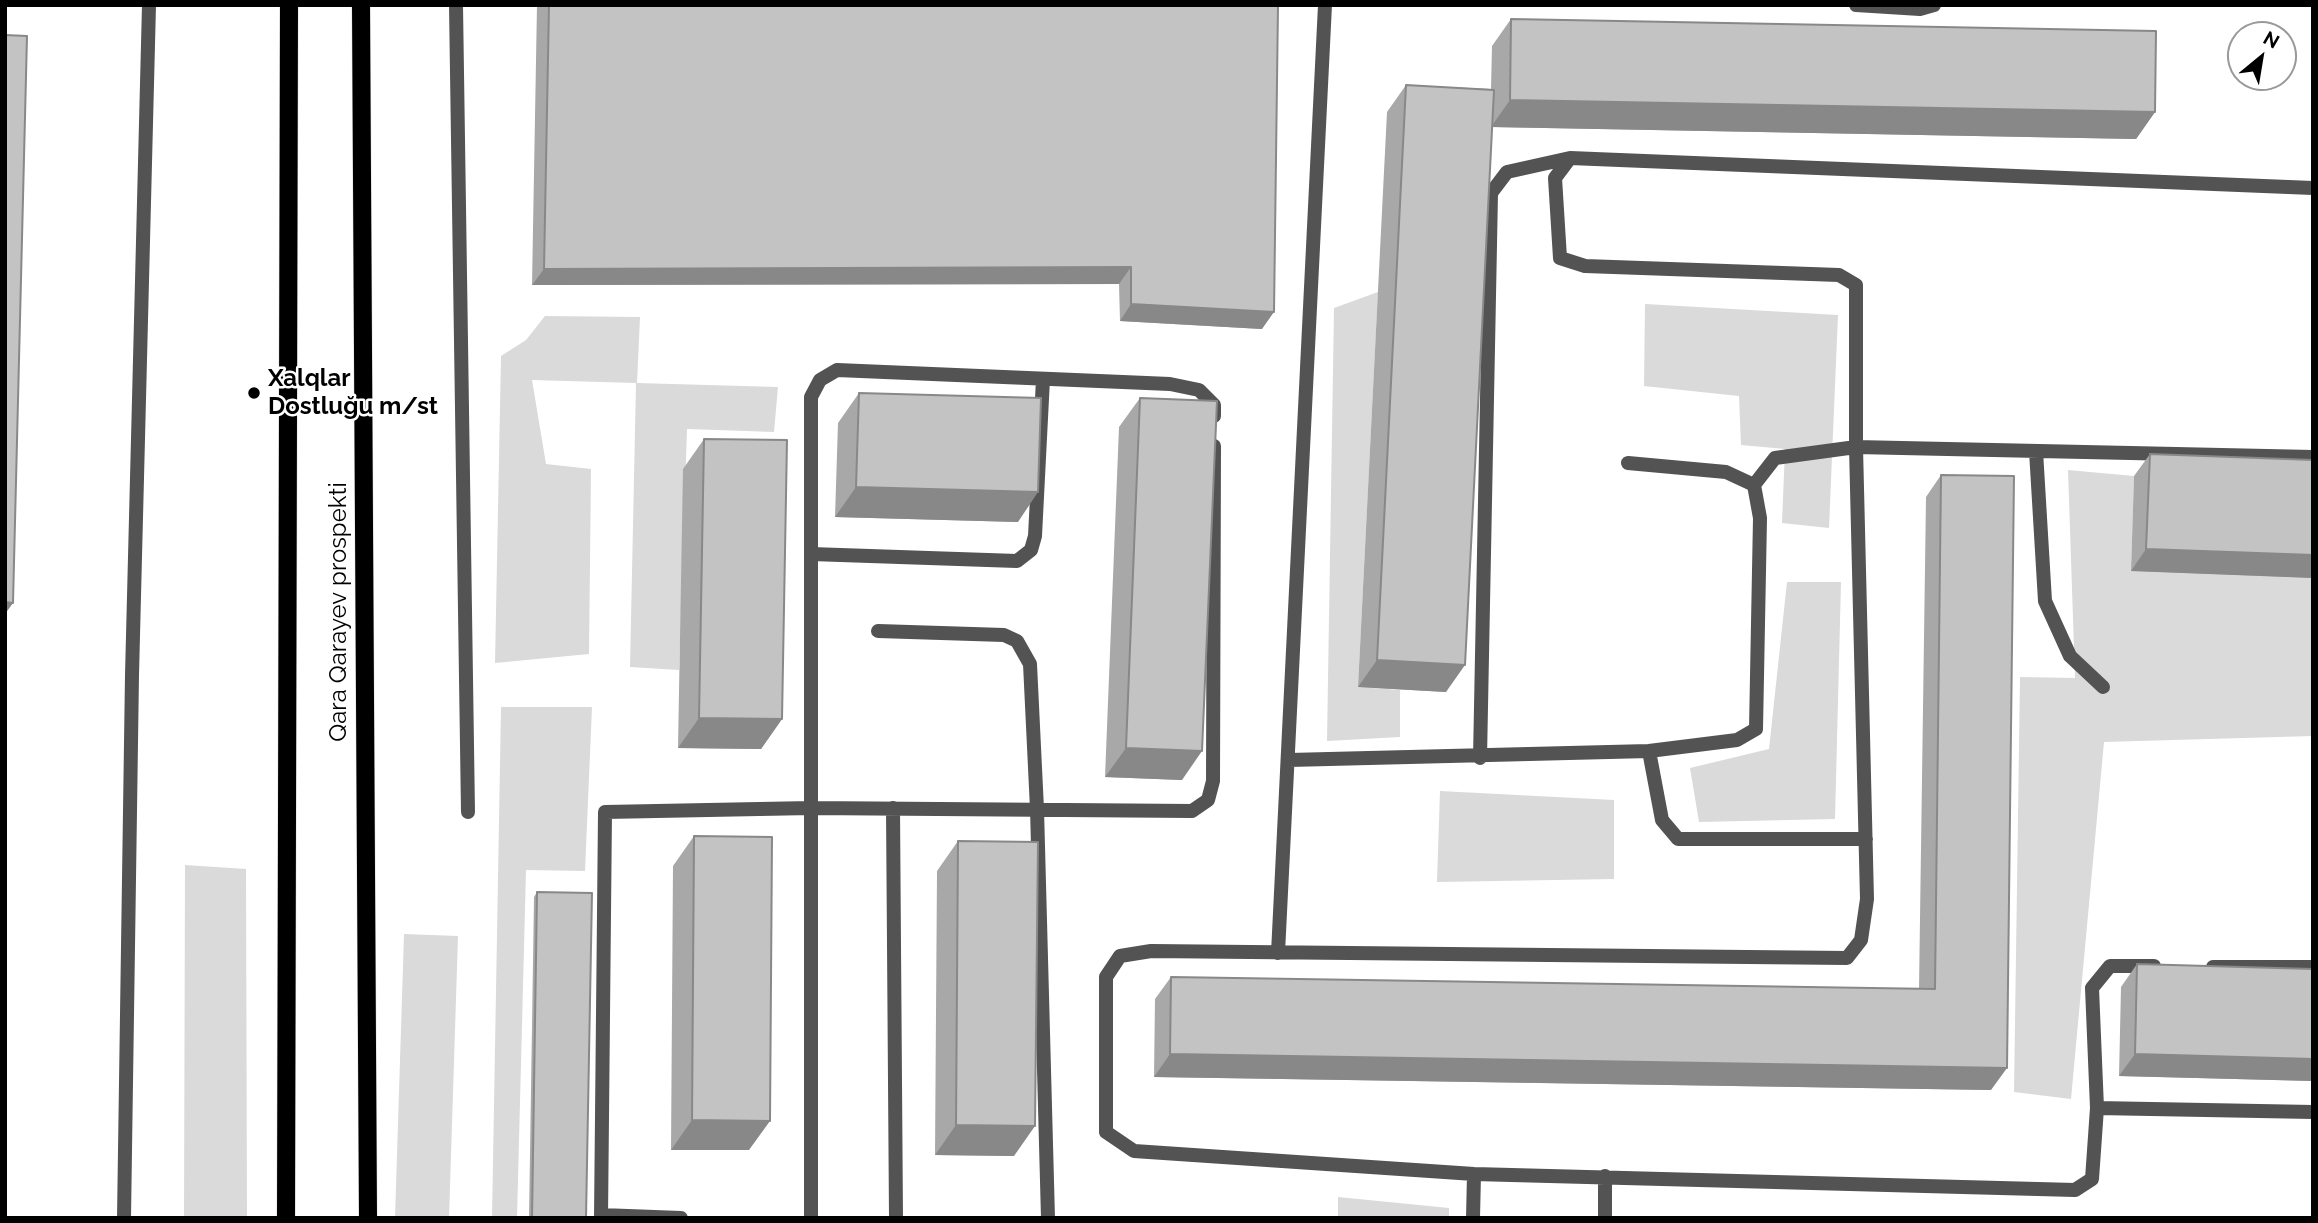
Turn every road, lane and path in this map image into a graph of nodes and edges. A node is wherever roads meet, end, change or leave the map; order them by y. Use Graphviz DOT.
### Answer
graph roads {
  1 [pos="149,5"];
  2 [pos="289,5"];
  3 [pos="361,5"];
  4 [pos="456,5"];
  5 [pos="1325,5"];
  6 [pos="1856,5"];
  7 [pos="1934,5"];
  8 [pos="1570,158"];
  9 [pos="2313,188"];
  10 [pos="1044,379"];
  11 [pos="1856,447"];
  12 [pos="2036,451"];
  13 [pos="2313,457"];
  14 [pos="1628,463"];
  15 [pos="1754,485"];
  16 [pos="811,554"];
  17 [pos="878,631"];
  18 [pos="2103,687"];
  19 [pos="1649,751"];
  20 [pos="1480,758"];
  21 [pos="1289,760"];
  22 [pos="811,808"];
  23 [pos="893,808"];
  24 [pos="1037,809"];
  25 [pos="468,812"];
  26 [pos="1866,839"];
  27 [pos="1278,953"];
  28 [pos="2164,966"];
  29 [pos="2191,967"];
  30 [pos="2313,967"];
  31 [pos="2097,1108"];
  32 [pos="2313,1112"];
  33 [pos="1474,1174"];
  34 [pos="1605,1176"];
  35 [pos="601,1217"];
  36 [pos="124,1218"];
  37 [pos="286,1218"];
  38 [pos="368,1218"];
  39 [pos="681,1218"];
  40 [pos="811,1218"];
  41 [pos="896,1218"];
  42 [pos="1048,1218"];
  43 [pos="1473,1218"];
  44 [pos="1605,1218"];
  1 -- 36 [label="street"];
  2 -- 37 [label="main road"];
  3 -- 38 [label="main road, Qara Qarayev prospekti"];
  4 -- 25 [label="street"];
  5 -- 21 [label="street"];
  6 -- 7 [label="street"];
  8 -- 9 [label="street"];
  8 -- 11 [label="street"];
  8 -- 20 [label="street"];
  10 -- 16 [label="street"];
  10 -- 16 [label="street"];
  10 -- 24 [label="street"];
  11 -- 12 [label="street"];
  11 -- 15 [label="street"];
  11 -- 26 [label="street"];
  12 -- 13 [label="street"];
  12 -- 18 [label="street"];
  14 -- 15 [label="street"];
  15 -- 19 [label="street"];
  16 -- 22 [label="street"];
  17 -- 24 [label="street"];
  19 -- 20 [label="street"];
  19 -- 26 [label="street"];
  20 -- 21 [label="street"];
  21 -- 27 [label="street"];
  22 -- 23 [label="street"];
  22 -- 35 [label="street"];
  22 -- 40 [label="street"];
  23 -- 24 [label="street"];
  23 -- 41 [label="street"];
  24 -- 42 [label="street"];
  26 -- 27 [label="street"];
  27 -- 33 [label="street"];
  28 -- 31 [label="street"];
  29 -- 30 [label="street"];
  31 -- 32 [label="street"];
  31 -- 34 [label="street"];
  33 -- 34 [label="street"];
  33 -- 43 [label="street"];
  34 -- 44 [label="street"];
  35 -- 39 [label="street"];
}
